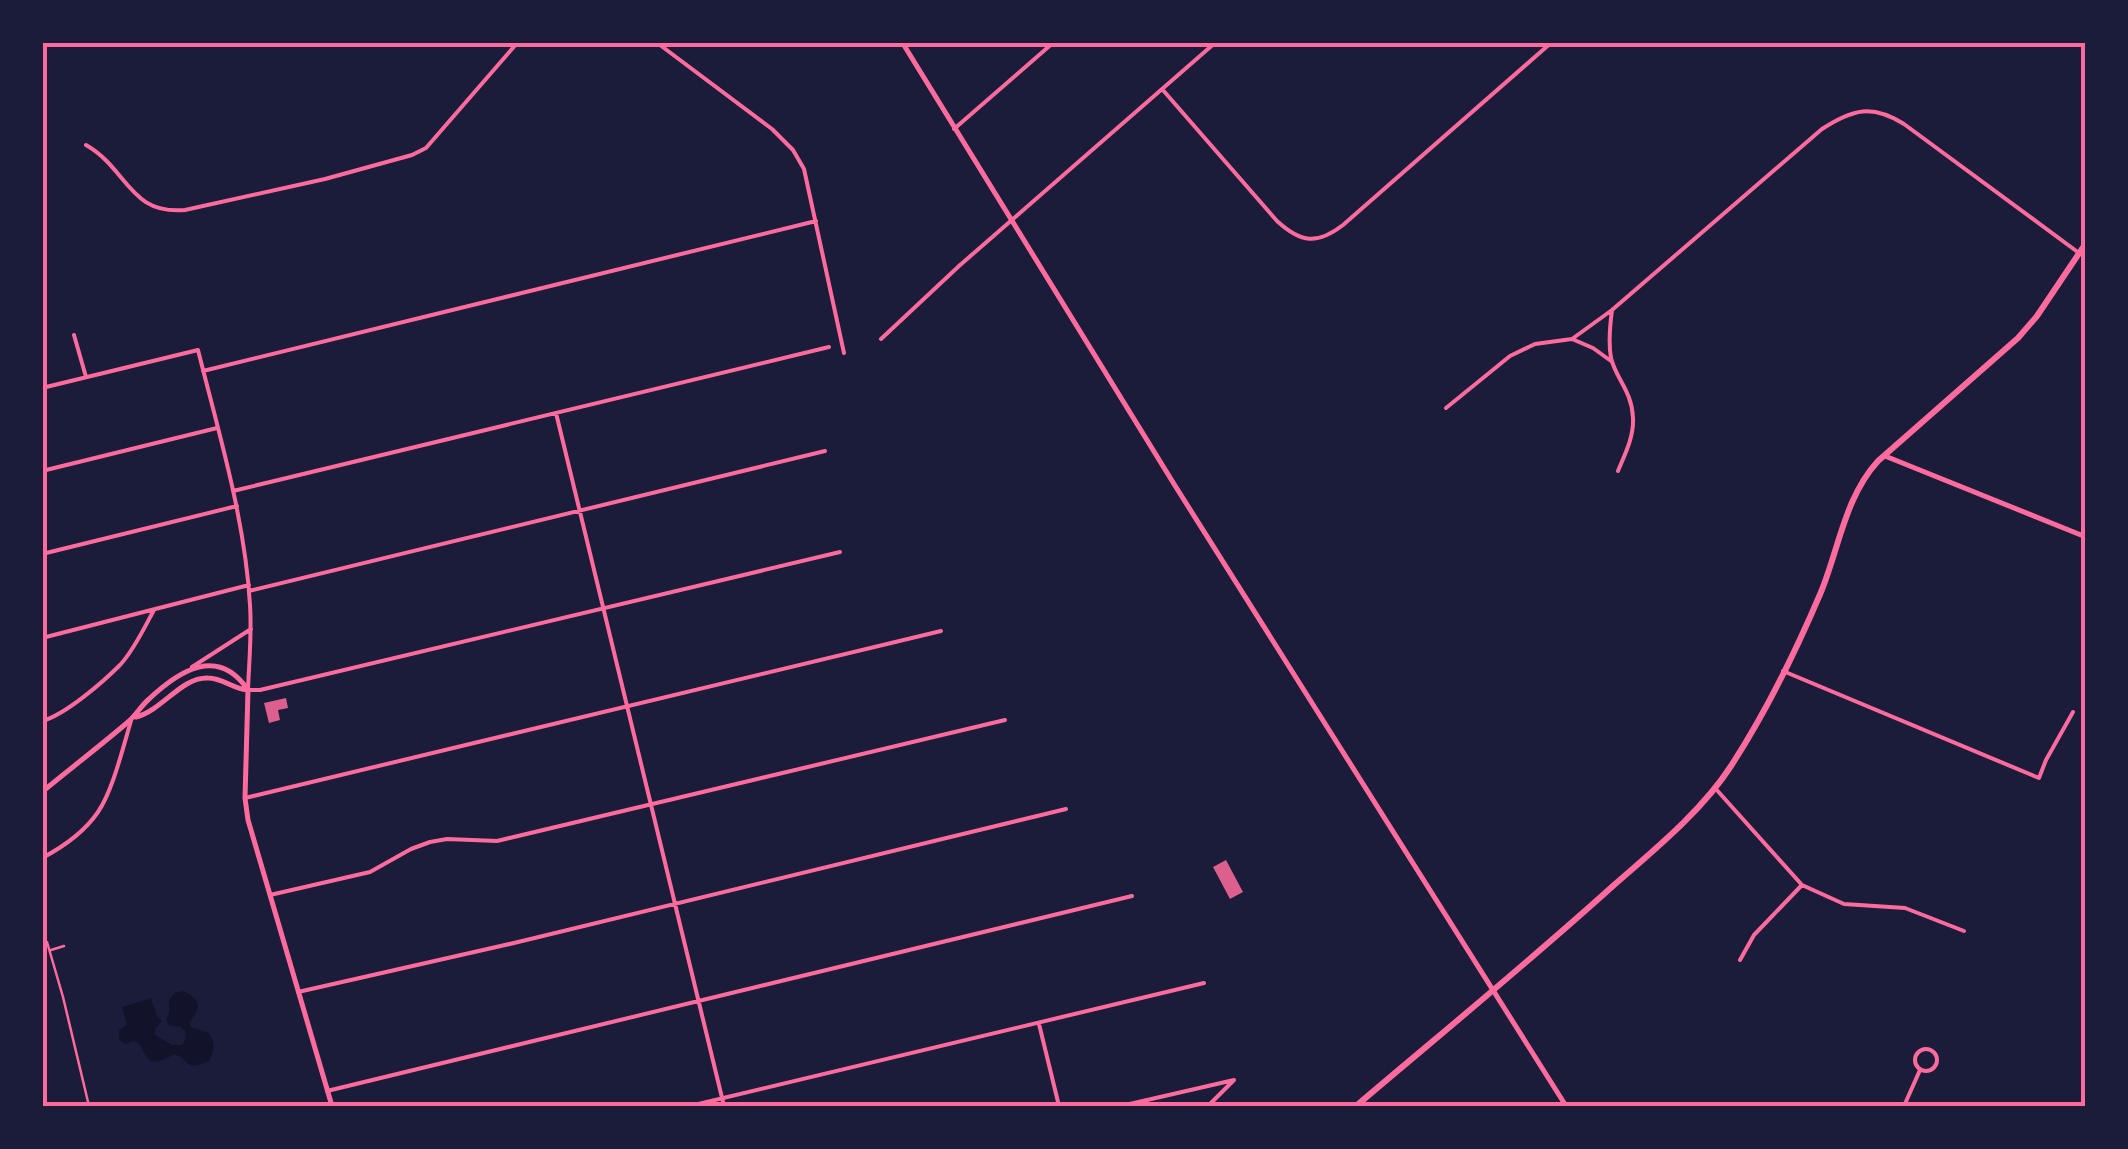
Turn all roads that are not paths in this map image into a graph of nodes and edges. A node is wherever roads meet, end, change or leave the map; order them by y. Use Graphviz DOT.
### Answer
graph roads {
  1 [pos="518,42"];
  2 [pos="656,42"];
  3 [pos="902,42"];
  4 [pos="1054,42"];
  5 [pos="1216,42"];
  6 [pos="1552,42"];
  7 [pos="1162,89"];
  8 [pos="954,129"];
  9 [pos="86,145"];
  10 [pos="1012,220"];
  11 [pos="816,222"];
  12 [pos="2086,243"];
  13 [pos="2079,253"];
  14 [pos="1612,310"];
  15 [pos="74,335"];
  16 [pos="881,339"];
  17 [pos="1572,339"];
  18 [pos="829,347"];
  19 [pos="844,352"];
  20 [pos="1612,361"];
  21 [pos="203,371"];
  22 [pos="86,378"];
  23 [pos="42,388"];
  24 [pos="1446,408"];
  25 [pos="556,413"];
  26 [pos="218,428"];
  27 [pos="825,451"];
  28 [pos="1885,456"];
  29 [pos="42,471"];
  30 [pos="1618,471"];
  31 [pos="234,491"];
  32 [pos="236,506"];
  33 [pos="580,511"];
  34 [pos="2086,537"];
  35 [pos="840,552"];
  36 [pos="42,554"];
  37 [pos="249,588"];
  38 [pos="603,609"];
  39 [pos="154,610"];
  40 [pos="251,629"];
  41 [pos="941,631"];
  42 [pos="42,638"];
  43 [pos="1783,671"];
  44 [pos="182,674"];
  45 [pos="248,690"];
  46 [pos="627,706"];
  47 [pos="2073,712"];
  48 [pos="132,718"];
  49 [pos="1005,720"];
  50 [pos="42,721"];
  51 [pos="1715,788"];
  52 [pos="42,792"];
  53 [pos="245,798"];
  54 [pos="651,805"];
  55 [pos="1066,809"];
  56 [pos="42,858"];
  57 [pos="1802,885"];
  58 [pos="270,896"];
  59 [pos="1132,896"];
  60 [pos="674,903"];
  61 [pos="1964,931"];
  62 [pos="1740,960"];
  63 [pos="1204,982"];
  64 [pos="1492,990"];
  65 [pos="298,992"];
  66 [pos="698,1001"];
  67 [pos="1038,1023"];
  68 [pos="1921,1069"];
  69 [pos="328,1091"];
  70 [pos="722,1099"];
  71 [pos="332,1106"];
  72 [pos="690,1106"];
  73 [pos="724,1106"];
  74 [pos="1059,1106"];
  75 [pos="1122,1106"];
  76 [pos="1208,1106"];
  77 [pos="1356,1106"];
  78 [pos="1566,1106"];
  79 [pos="1904,1106"];
  1 -- 9 [label="street"];
  2 -- 11 [label="street"];
  3 -- 8 [label="street"];
  4 -- 8 [label="street"];
  5 -- 7 [label="street"];
  6 -- 7 [label="street"];
  7 -- 10 [label="street"];
  8 -- 10 [label="street"];
  10 -- 16 [label="street"];
  10 -- 64 [label="street"];
  11 -- 19 [label="street"];
  11 -- 21 [label="street"];
  12 -- 13 [label="main road"];
  13 -- 14 [label="street"];
  13 -- 28 [label="main road"];
  14 -- 17 [label="street"];
  14 -- 20 [label="street"];
  15 -- 22 [label="street"];
  17 -- 20 [label="street"];
  17 -- 24 [label="street"];
  18 -- 25 [label="street"];
  20 -- 30 [label="street"];
  21 -- 22 [label="street"];
  21 -- 26 [label="street"];
  22 -- 23 [label="street"];
  25 -- 31 [label="street"];
  25 -- 33 [label="street"];
  26 -- 29 [label="street"];
  26 -- 31 [label="street"];
  27 -- 33 [label="street"];
  28 -- 34 [label="street"];
  28 -- 43 [label="main road"];
  31 -- 32 [label="street"];
  32 -- 36 [label="street"];
  32 -- 37 [label="street"];
  33 -- 37 [label="street"];
  33 -- 38 [label="street"];
  35 -- 38 [label="street"];
  37 -- 39 [label="street"];
  37 -- 40 [label="street"];
  38 -- 45 [label="street"];
  38 -- 46 [label="street"];
  39 -- 42 [label="street"];
  39 -- 50 [label="street"];
  40 -- 44 [label="street"];
  40 -- 45 [label="street"];
  41 -- 46 [label="street"];
  43 -- 47 [label="street"];
  43 -- 51 [label="main road"];
  44 -- 45 [label="street"];
  44 -- 48 [label="street"];
  45 -- 48 [label="street"];
  45 -- 53 [label="street"];
  46 -- 53 [label="street"];
  46 -- 54 [label="street"];
  48 -- 52 [label="street"];
  48 -- 56 [label="street"];
  49 -- 54 [label="street"];
  51 -- 57 [label="street"];
  51 -- 64 [label="main road"];
  53 -- 58 [label="street"];
  54 -- 58 [label="street"];
  54 -- 60 [label="street"];
  55 -- 60 [label="street"];
  57 -- 61 [label="street"];
  57 -- 62 [label="street"];
  58 -- 65 [label="street"];
  59 -- 66 [label="street"];
  60 -- 65 [label="street"];
  60 -- 66 [label="street"];
  63 -- 67 [label="street"];
  64 -- 77 [label="main road"];
  64 -- 78 [label="street"];
  65 -- 69 [label="street"];
  66 -- 69 [label="street"];
  66 -- 70 [label="street"];
  67 -- 70 [label="street"];
  67 -- 74 [label="street"];
  68 -- 68 [label="street"];
  68 -- 79 [label="street"];
  69 -- 71 [label="street"];
  70 -- 72 [label="street"];
  70 -- 73 [label="street"];
  75 -- 76 [label="street"];
}
